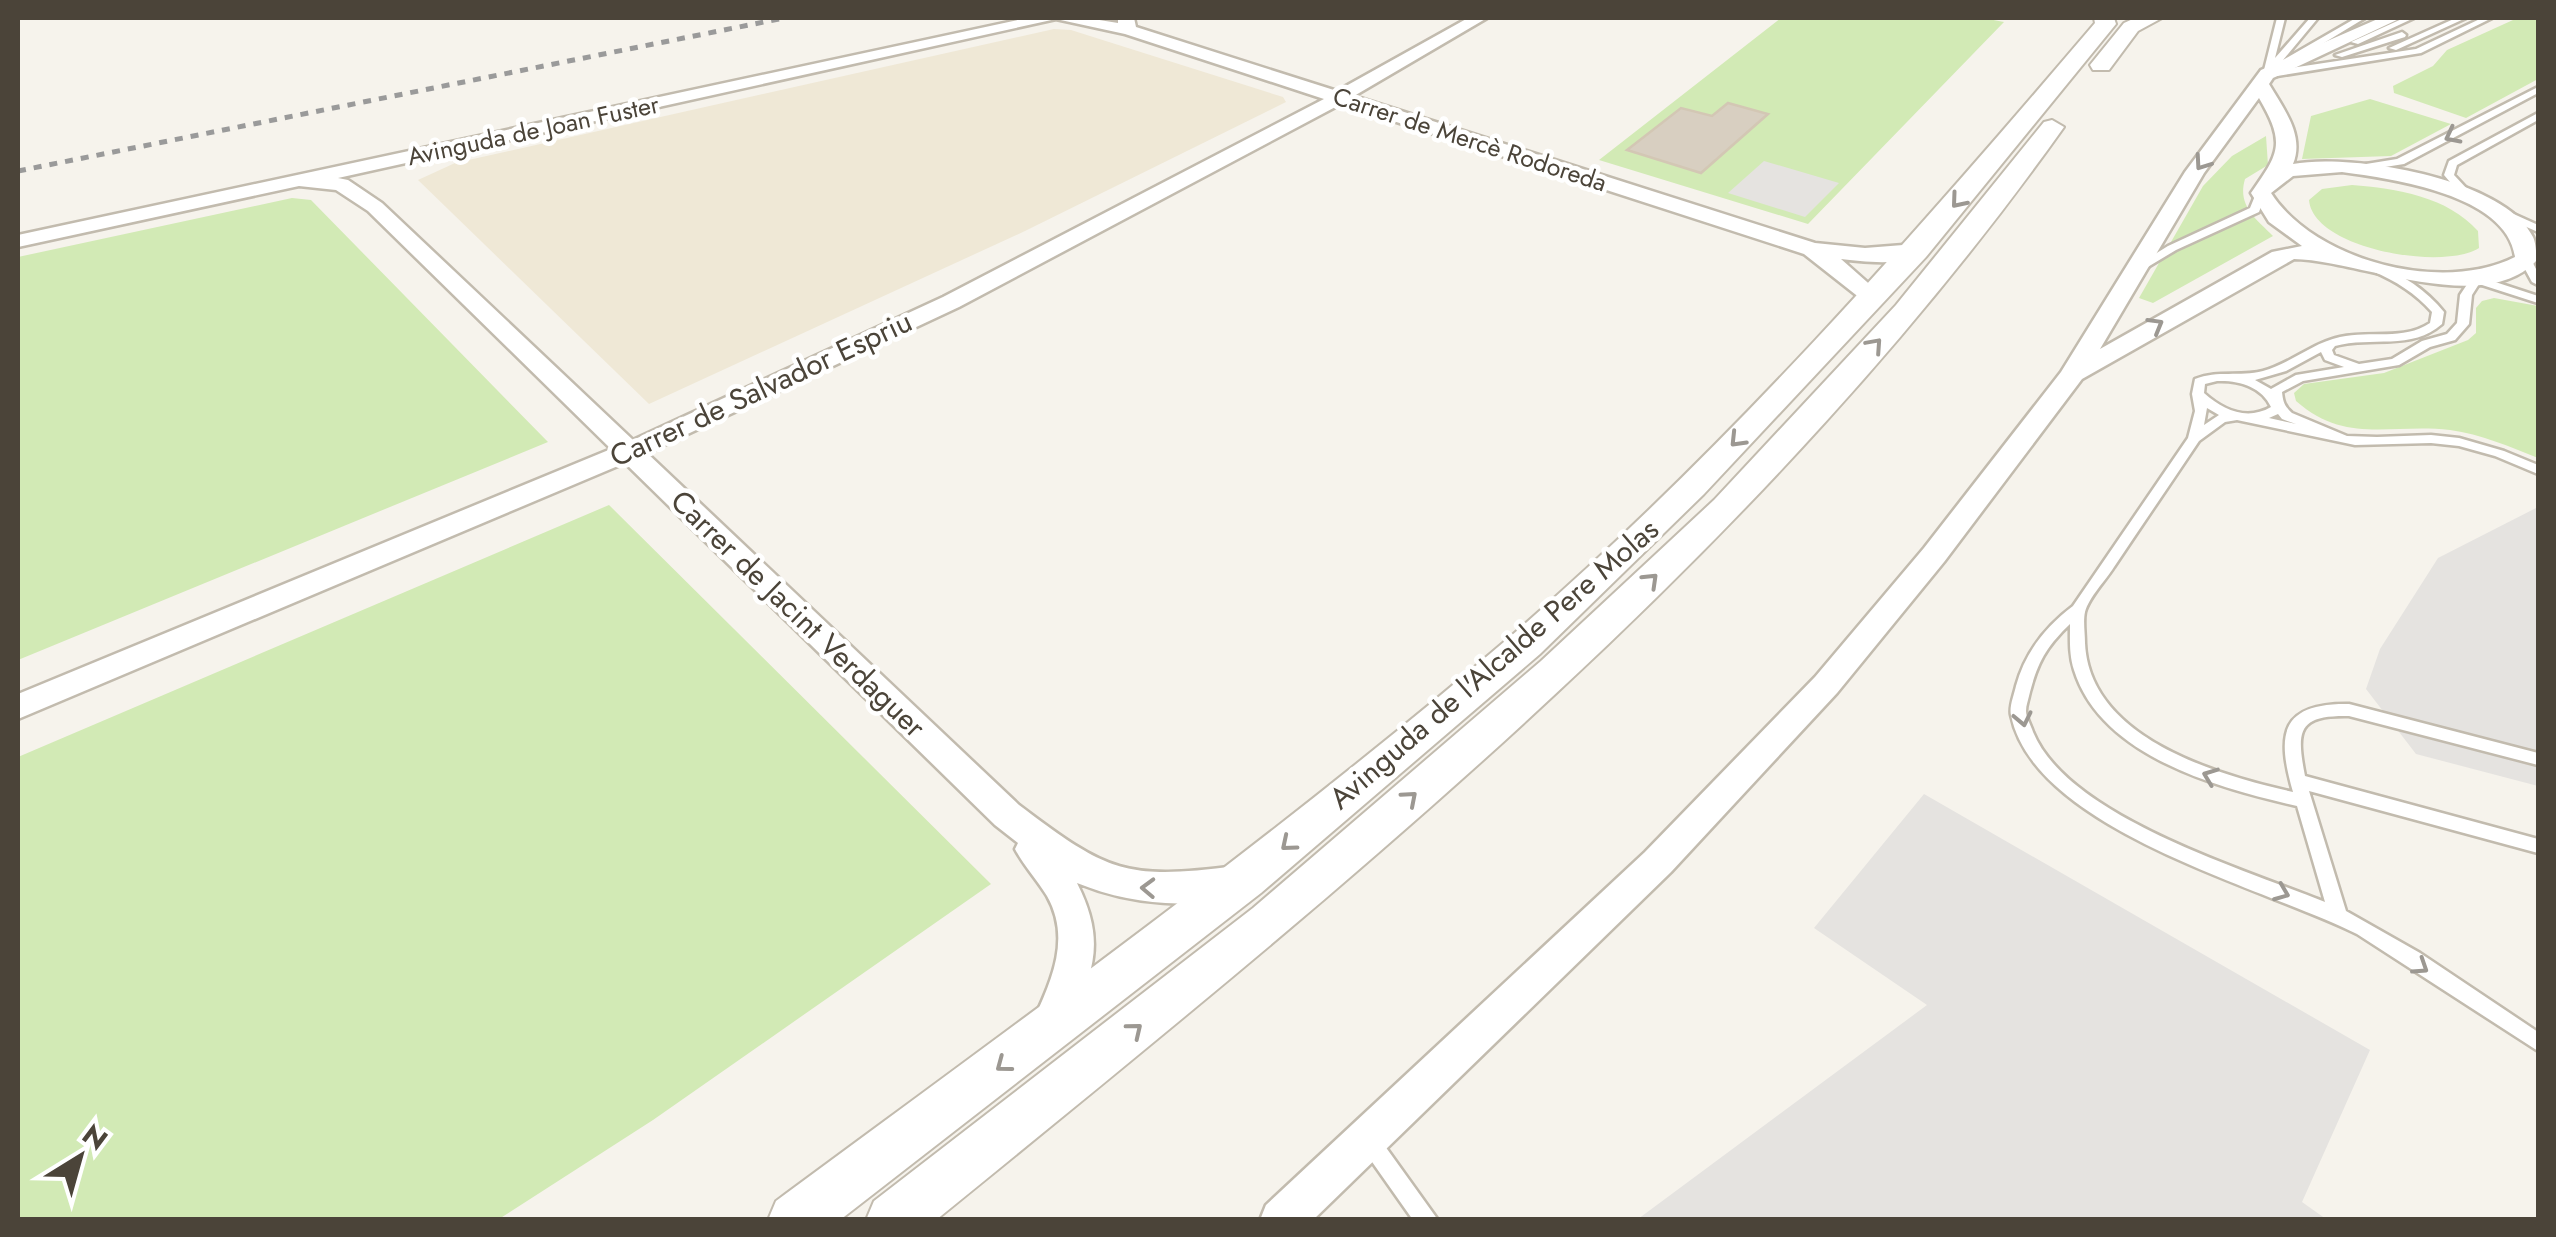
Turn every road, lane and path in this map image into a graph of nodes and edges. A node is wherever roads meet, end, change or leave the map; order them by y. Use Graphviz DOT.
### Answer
graph roads {
  1 [pos="995,18"];
  2 [pos="1048,18"];
  3 [pos="1064,18"];
  4 [pos="1479,18"];
  5 [pos="2104,18"];
  6 [pos="2152,18"];
  7 [pos="2281,18"];
  8 [pos="2300,18"];
  9 [pos="2314,18"];
  10 [pos="2344,18"];
  11 [pos="2362,18"];
  12 [pos="2393,18"];
  13 [pos="2410,18"];
  14 [pos="2440,18"];
  15 [pos="2462,18"];
  16 [pos="2488,18"];
  17 [pos="1127,24"];
  18 [pos="2263,79"];
  19 [pos="2538,90"];
  20 [pos="1341,98"];
  21 [pos="2538,116"];
  22 [pos="408,158"];
  23 [pos="2342,166"];
  24 [pos="298,180"];
  25 [pos="2265,186"];
  26 [pos="2478,202"];
  27 [pos="373,204"];
  28 [pos="2538,228"];
  29 [pos="18,229"];
  30 [pos="18,241"];
  31 [pos="1812,249"];
  32 [pos="1916,251"];
  33 [pos="2532,256"];
  34 [pos="2349,259"];
  35 [pos="2136,270"];
  36 [pos="2476,279"];
  37 [pos="2538,282"];
  38 [pos="1873,297"];
  39 [pos="2538,300"];
  40 [pos="2330,343"];
  41 [pos="2368,368"];
  42 [pos="2072,375"];
  43 [pos="2227,377"];
  44 [pos="2198,394"];
  45 [pos="2276,403"];
  46 [pos="2249,417"];
  47 [pos="2194,438"];
  48 [pos="2344,439"];
  49 [pos="629,452"];
  50 [pos="2538,470"];
  51 [pos="2078,610"];
  52 [pos="18,707"];
  53 [pos="2538,758"];
  54 [pos="2298,781"];
  55 [pos="2304,802"];
  56 [pos="1007,815"];
  57 [pos="2538,846"];
  58 [pos="1245,880"];
  59 [pos="2338,916"];
  60 [pos="1046,1032"];
  61 [pos="2538,1042"];
  62 [pos="1368,1139"];
  63 [pos="796,1220"];
  64 [pos="893,1220"];
  65 [pos="1282,1220"];
  66 [pos="1427,1220"];
  1 -- 29 [label="street, Avinguda de Joan Fuster"];
  2 -- 22 [label="street, Avinguda de Joan Fuster"];
  3 -- 17 [label="street, Carrer de Mercè Rodoreda"];
  4 -- 20 [label="street, Carrer de Salvador Espriu"];
  5 -- 32 [label="street, Avinguda de l'Alcalde Pere Molas, one-way"];
  64 -- 6 [label="street, Avinguda de l'Alcalde Pere Molas, one-way"];
  7 -- 18 [label="lane"];
  8 -- 18 [label="lane"];
  9 -- 18 [label="lane"];
  10 -- 18 [label="lane"];
  11 -- 18 [label="lane"];
  12 -- 18 [label="street"];
  13 -- 18 [label="lane"];
  14 -- 18 [label="lane"];
  15 -- 18 [label="lane"];
  16 -- 18 [label="lane"];
  17 -- 20 [label="street, Carrer de Mercè Rodoreda"];
  18 -- 25 [label="street"];
  18 -- 35 [label="street, one-way"];
  19 -- 23 [label="lane, one-way"];
  20 -- 31 [label="street, Carrer de Mercè Rodoreda"];
  20 -- 49 [label="street, Carrer de Salvador Espriu"];
  21 -- 26 [label="lane"];
  22 -- 24 [label="street, Avinguda de Joan Fuster"];
  22 -- 27 [label="street"];
  23 -- 25 [label="street"];
  23 -- 26 [label="street"];
  24 -- 27 [label="street, Carrer de Jacint Verdaguer"];
  24 -- 30 [label="street, Avinguda de Joan Fuster"];
  25 -- 34 [label="street"];
  25 -- 35 [label="lane"];
  26 -- 28 [label="lane"];
  26 -- 33 [label="street"];
  27 -- 49 [label="street, Carrer de Jacint Verdaguer"];
  31 -- 32 [label="street, Carrer de Mercè Rodoreda"];
  31 -- 38 [label="street, Carrer de Mercè Rodoreda"];
  32 -- 38 [label="street, Avinguda de l'Alcalde Pere Molas"];
  33 -- 36 [label="street"];
  33 -- 37 [label="lane"];
  34 -- 36 [label="street"];
  34 -- 40 [label="lane"];
  42 -- 34 [label="street, one-way"];
  35 -- 42 [label="street"];
  36 -- 39 [label="lane"];
  36 -- 41 [label="lane"];
  38 -- 58 [label="street, Avinguda de l'Alcalde Pere Molas, one-way"];
  40 -- 41 [label="lane"];
  40 -- 43 [label="lane"];
  41 -- 45 [label="lane"];
  42 -- 62 [label="street"];
  43 -- 44 [label="lane"];
  43 -- 45 [label="lane"];
  44 -- 46 [label="lane"];
  44 -- 47 [label="lane"];
  45 -- 46 [label="lane"];
  45 -- 48 [label="lane"];
  46 -- 47 [label="lane"];
  46 -- 48 [label="lane"];
  47 -- 51 [label="lane"];
  48 -- 50 [label="lane"];
  49 -- 52 [label="street, Carrer de Salvador Espriu"];
  49 -- 56 [label="street, Carrer de Jacint Verdaguer"];
  55 -- 51 [label="lane, one-way"];
  51 -- 59 [label="lane, one-way"];
  53 -- 54 [label="lane"];
  54 -- 55 [label="lane"];
  54 -- 57 [label="lane"];
  55 -- 59 [label="lane"];
  58 -- 56 [label="street, Carrer de Jacint Verdaguer, one-way"];
  56 -- 60 [label="street, Carrer de Jacint Verdaguer"];
  58 -- 60 [label="street, Avinguda de l'Alcalde Pere Molas"];
  59 -- 61 [label="lane, one-way"];
  60 -- 63 [label="street, Avinguda de l'Alcalde Pere Molas, one-way"];
  62 -- 65 [label="street"];
  62 -- 66 [label="lane"];
}
